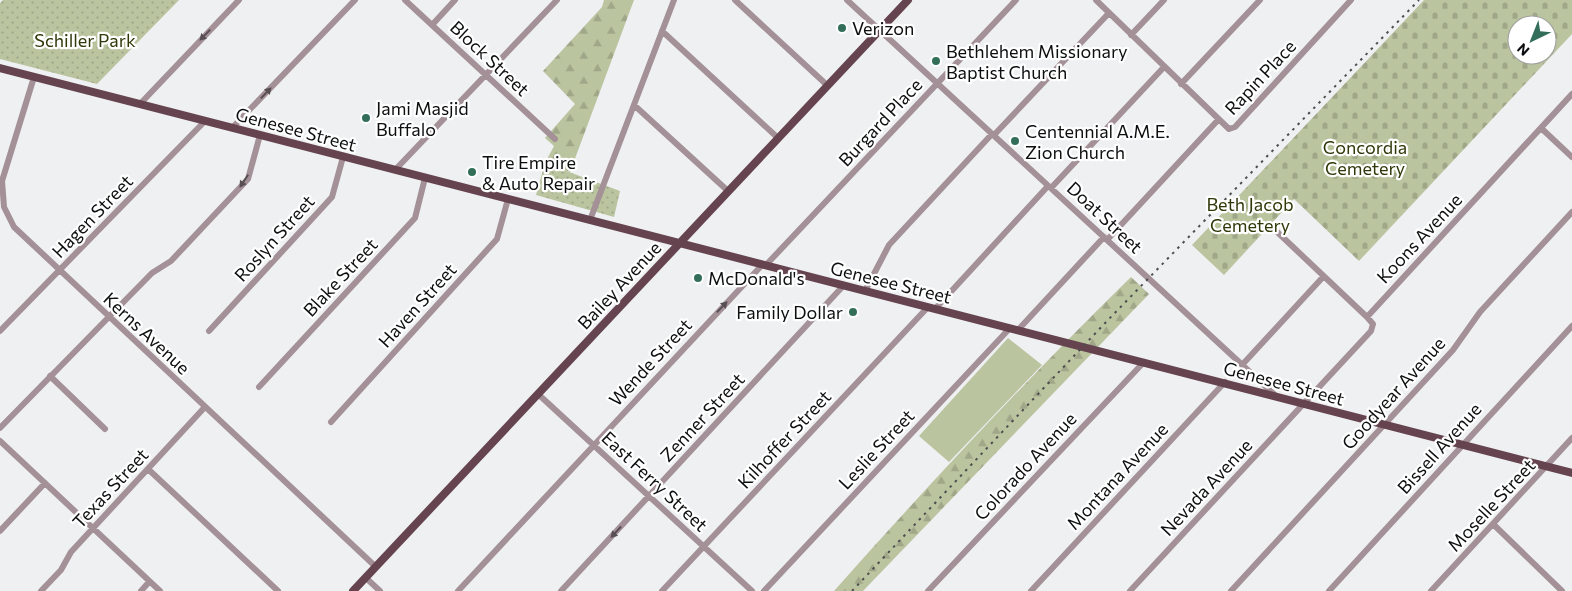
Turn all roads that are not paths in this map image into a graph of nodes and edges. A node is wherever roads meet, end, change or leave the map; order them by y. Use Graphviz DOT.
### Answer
graph roads {
  1 [pos="239,0"];
  2 [pos="355,0"];
  3 [pos="405,0"];
  4 [pos="455,0"];
  5 [pos="557,0"];
  6 [pos="674,0"];
  7 [pos="735,0"];
  8 [pos="847,0"];
  9 [pos="908,0"];
  10 [pos="1016,0"];
  11 [pos="1096,0"];
  12 [pos="1164,0"];
  13 [pos="1260,0"];
  14 [pos="1351,0"];
  15 [pos="1109,13"];
  16 [pos="432,25"];
  17 [pos="662,31"];
  18 [pos="879,31"];
  19 [pos="1131,35"];
  20 [pos="1164,67"];
  21 [pos="0,68"];
  22 [pos="487,76"];
  23 [pos="34,77"];
  24 [pos="937,83"];
  25 [pos="1181,84"];
  26 [pos="828,86"];
  27 [pos="1572,94"];
  28 [pos="140,104"];
  29 [pos="634,104"];
  30 [pos="1218,120"];
  31 [pos="205,121"];
  32 [pos="232,128"];
  33 [pos="1541,128"];
  34 [pos="260,135"];
  35 [pos="993,135"];
  36 [pos="778,138"];
  37 [pos="555,139"];
  38 [pos="1572,156"];
  39 [pos="343,157"];
  40 [pos="395,170"];
  41 [pos="425,178"];
  42 [pos="1049,187"];
  43 [pos="728,191"];
  44 [pos="508,199"];
  45 [pos="1572,212"];
  46 [pos="590,220"];
  47 [pos="1273,228"];
  48 [pos="1106,239"];
  49 [pos="680,243"];
  50 [pos="764,265"];
  51 [pos="59,271"];
  52 [pos="1323,277"];
  53 [pos="844,285"];
  54 [pos="865,291"];
  55 [pos="932,308"];
  56 [pos="1367,317"];
  57 [pos="108,318"];
  58 [pos="1572,326"];
  59 [pos="1010,328"];
  60 [pos="1018,330"];
  61 [pos="209,331"];
  62 [pos="0,332"];
  63 [pos="1144,362"];
  64 [pos="1242,365"];
  65 [pos="50,376"];
  66 [pos="1225,382"];
  67 [pos="259,387"];
  68 [pos="538,394"];
  69 [pos="1276,396"];
  70 [pos="1304,403"];
  71 [pos="204,408"];
  72 [pos="331,422"];
  73 [pos="1385,424"];
  74 [pos="0,428"];
  75 [pos="105,428"];
  76 [pos="1572,438"];
  77 [pos="0,440"];
  78 [pos="1462,444"];
  79 [pos="594,445"];
  80 [pos="1546,466"];
  81 [pos="148,469"];
  82 [pos="1572,473"];
  83 [pos="45,483"];
  84 [pos="649,496"];
  85 [pos="1493,524"];
  86 [pos="93,528"];
  87 [pos="0,531"];
  88 [pos="704,547"];
  89 [pos="376,567"];
  90 [pos="366,578"];
  91 [pos="150,582"];
  92 [pos="41,591"];
  93 [pos="141,591"];
  94 [pos="160,591"];
  95 [pos="278,591"];
  96 [pos="353,591"];
  97 [pos="380,591"];
  98 [pos="458,591"];
  99 [pos="561,591"];
  100 [pos="662,591"];
  101 [pos="752,591"];
  102 [pos="764,591"];
  103 [pos="928,591"];
  104 [pos="1031,591"];
  105 [pos="1130,591"];
  106 [pos="1231,591"];
  107 [pos="1329,591"];
  108 [pos="1431,591"];
  109 [pos="1562,591"];
  1 -- 28 [label="street, one-way"];
  32 -- 2 [label="street, one-way"];
  3 -- 16 [label="street, Block Street"];
  4 -- 16 [label="street"];
  5 -- 22 [label="street"];
  6 -- 17 [label="street"];
  7 -- 26 [label="street"];
  8 -- 18 [label="street, Doat Street"];
  9 -- 18 [label="main road, Bailey Avenue"];
  10 -- 24 [label="street, Burgard Place"];
  11 -- 15 [label="street"];
  12 -- 19 [label="street"];
  13 -- 25 [label="street"];
  14 -- 30 [label="street, Rapin Place"];
  15 -- 19 [label="street"];
  15 -- 35 [label="street"];
  16 -- 22 [label="street, Block Street"];
  17 -- 29 [label="street"];
  17 -- 36 [label="street"];
  18 -- 24 [label="street, Doat Street"];
  18 -- 26 [label="main road, Bailey Avenue"];
  19 -- 20 [label="street"];
  20 -- 25 [label="street"];
  20 -- 42 [label="street, Kilhoffer Street"];
  21 -- 23 [label="main road, Genesee Street"];
  22 -- 37 [label="street, Block Street"];
  22 -- 40 [label="street"];
  23 -- 28 [label="main road, Genesee Street"];
  23 -- 51 [label="street, Kerns Avenue"];
  24 -- 35 [label="street, Doat Street"];
  24 -- 50 [label="street, Burgard Place"];
  25 -- 30 [label="street"];
  26 -- 36 [label="main road, Bailey Avenue"];
  27 -- 33 [label="street, Koons Avenue"];
  28 -- 31 [label="main road, Genesee Street"];
  29 -- 43 [label="street"];
  29 -- 46 [label="street"];
  30 -- 48 [label="street, Rapin Place"];
  31 -- 32 [label="main road, Genesee Street"];
  31 -- 51 [label="street, Hagen Street"];
  32 -- 34 [label="main road, Genesee Street"];
  33 -- 38 [label="street"];
  33 -- 56 [label="street, Koons Avenue"];
  34 -- 39 [label="main road, Genesee Street"];
  34 -- 57 [label="street, one-way"];
  35 -- 42 [label="street, Doat Street"];
  35 -- 54 [label="street"];
  36 -- 43 [label="main road, Bailey Avenue"];
  39 -- 40 [label="main road, Genesee Street"];
  39 -- 61 [label="street, Roslyn Street"];
  40 -- 41 [label="main road, Genesee Street"];
  41 -- 44 [label="main road, Genesee Street"];
  41 -- 67 [label="street, Blake Street"];
  42 -- 48 [label="street, Doat Street"];
  42 -- 55 [label="street, Kilhoffer Street"];
  43 -- 49 [label="main road, Bailey Avenue"];
  44 -- 46 [label="main road, Genesee Street"];
  44 -- 72 [label="street, Haven Street"];
  45 -- 73 [label="street, Goodyear Avenue"];
  46 -- 49 [label="main road, Genesee Street"];
  47 -- 52 [label="street"];
  48 -- 60 [label="street, Rapin Place"];
  48 -- 64 [label="street, Doat Street"];
  49 -- 50 [label="main road, Genesee Street"];
  49 -- 68 [label="main road, Bailey Avenue"];
  50 -- 53 [label="main road, Genesee Street"];
  79 -- 50 [label="street, Wende Street, one-way"];
  51 -- 57 [label="street, Kerns Avenue"];
  51 -- 62 [label="street, Hagen Street"];
  52 -- 56 [label="street"];
  52 -- 64 [label="street"];
  53 -- 54 [label="main road, Genesee Street"];
  53 -- 84 [label="street, Zenner Street"];
  54 -- 55 [label="main road, Genesee Street"];
  55 -- 59 [label="main road, Genesee Street"];
  55 -- 88 [label="street, Kilhoffer Street"];
  56 -- 70 [label="street"];
  57 -- 65 [label="street"];
  57 -- 71 [label="street, Kerns Avenue"];
  58 -- 78 [label="street, Bissell Avenue"];
  59 -- 60 [label="main road, Genesee Street"];
  59 -- 102 [label="street, Leslie Street"];
  60 -- 63 [label="main road, Genesee Street"];
  63 -- 66 [label="main road, Genesee Street"];
  63 -- 103 [label="street, Colorado Avenue"];
  64 -- 69 [label="street, Doat Street"];
  65 -- 74 [label="street"];
  65 -- 75 [label="street"];
  66 -- 69 [label="main road, Genesee Street"];
  66 -- 104 [label="street, Montana Avenue"];
  68 -- 79 [label="street, East Ferry Street"];
  68 -- 89 [label="main road, Bailey Avenue"];
  69 -- 70 [label="main road, Genesee Street"];
  70 -- 73 [label="main road, Genesee Street"];
  70 -- 105 [label="street, Nevada Avenue"];
  71 -- 81 [label="street, Texas Street"];
  71 -- 89 [label="street, Kerns Avenue"];
  73 -- 78 [label="main road, Genesee Street"];
  73 -- 106 [label="street, Goodyear Avenue"];
  76 -- 80 [label="street, Moselle Street"];
  77 -- 83 [label="street"];
  78 -- 80 [label="main road, Genesee Street"];
  78 -- 107 [label="street, Bissell Avenue"];
  79 -- 84 [label="street, East Ferry Street"];
  79 -- 98 [label="street, Wende Street"];
  80 -- 82 [label="main road, Genesee Street"];
  80 -- 85 [label="street, Moselle Street"];
  81 -- 86 [label="street, Texas Street"];
  81 -- 95 [label="street"];
  83 -- 86 [label="street"];
  83 -- 87 [label="street"];
  84 -- 88 [label="street, East Ferry Street"];
  84 -- 99 [label="street, Zenner Street, one-way"];
  85 -- 108 [label="street, Moselle Street"];
  85 -- 109 [label="street"];
  86 -- 91 [label="street"];
  86 -- 92 [label="street, Texas Street"];
  88 -- 100 [label="street, Kilhoffer Street"];
  88 -- 101 [label="street, East Ferry Street"];
  89 -- 90 [label="main road, Bailey Avenue"];
  90 -- 96 [label="main road, Bailey Avenue"];
  90 -- 97 [label="street"];
  91 -- 93 [label="street"];
  91 -- 94 [label="street"];
}
